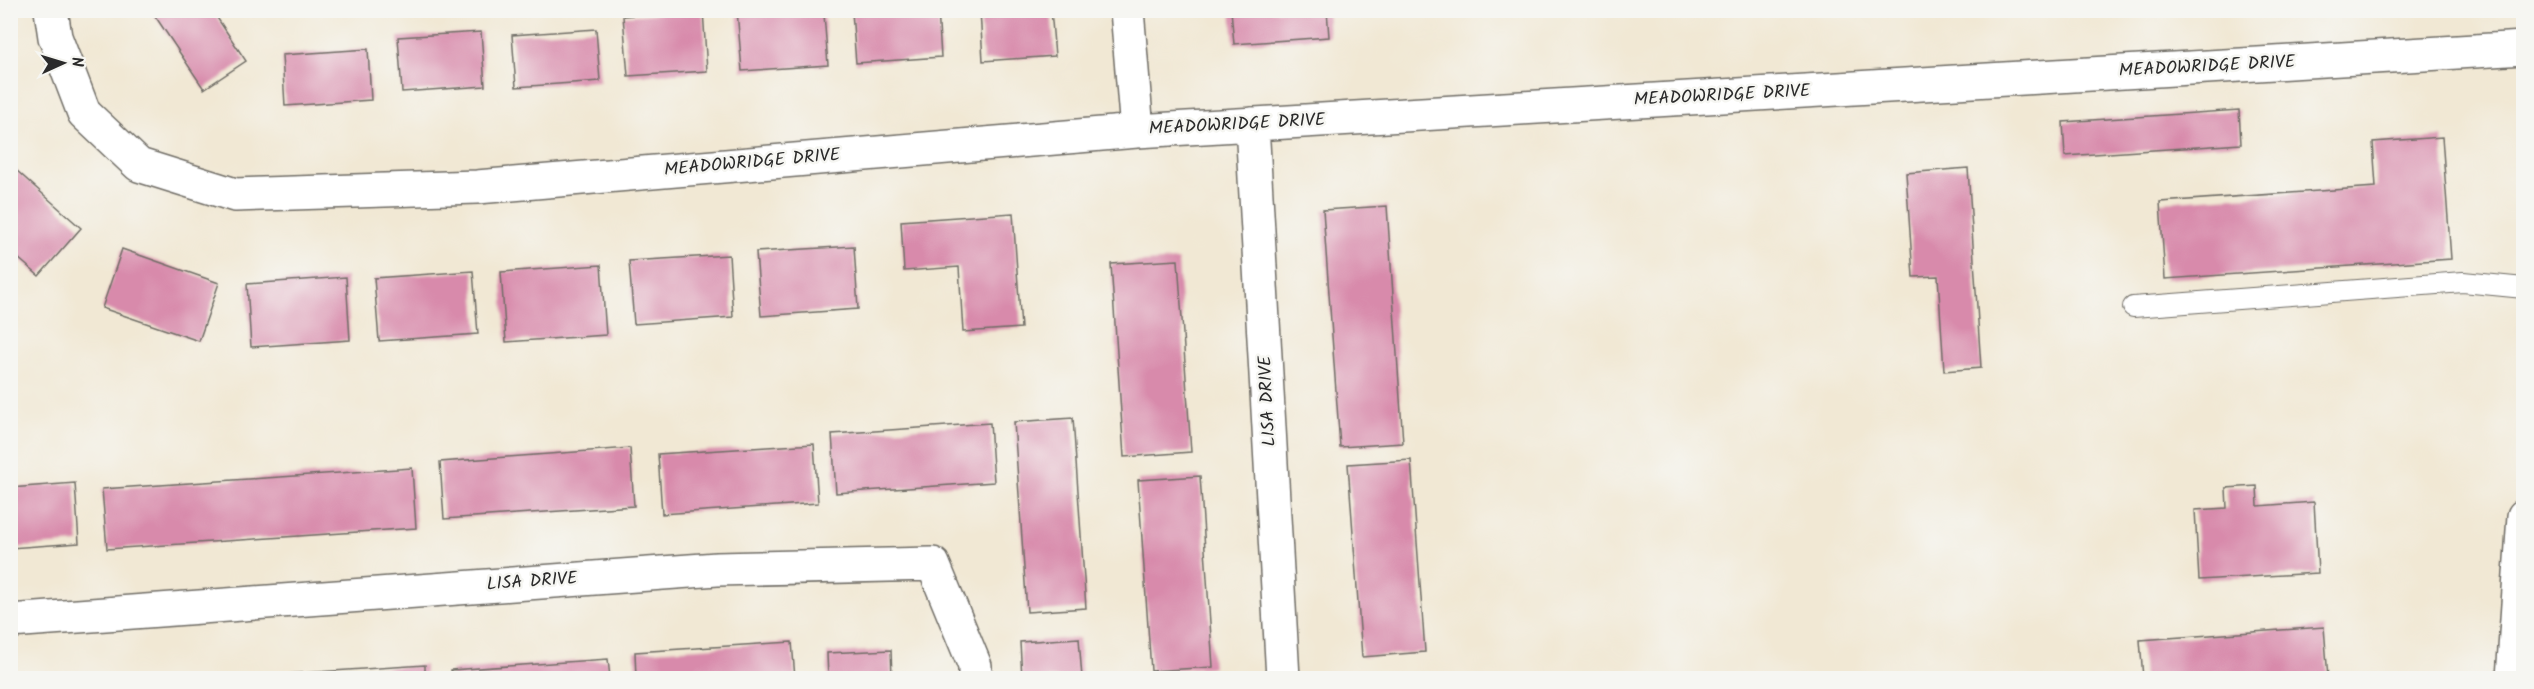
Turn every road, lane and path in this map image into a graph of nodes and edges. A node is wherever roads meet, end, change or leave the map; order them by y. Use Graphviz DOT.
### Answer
graph roads {
  1 [pos="51,10"];
  2 [pos="1127,10"];
  3 [pos="2523,48"];
  4 [pos="1252,124"];
  5 [pos="1137,131"];
  6 [pos="2523,288"];
  7 [pos="2133,307"];
  8 [pos="2523,516"];
  9 [pos="10,621"];
  10 [pos="975,678"];
  11 [pos="1283,678"];
  12 [pos="2513,678"];
  1 -- 5 [label="street, MEADOWRIDGE DRIVE"];
  2 -- 5 [label="street"];
  3 -- 4 [label="street, MEADOWRIDGE DRIVE"];
  4 -- 5 [label="street, MEADOWRIDGE DRIVE"];
  4 -- 11 [label="street, LISA DRIVE"];
  6 -- 7 [label="lane"];
  8 -- 12 [label="street"];
  9 -- 10 [label="street, LISA DRIVE"];
}
